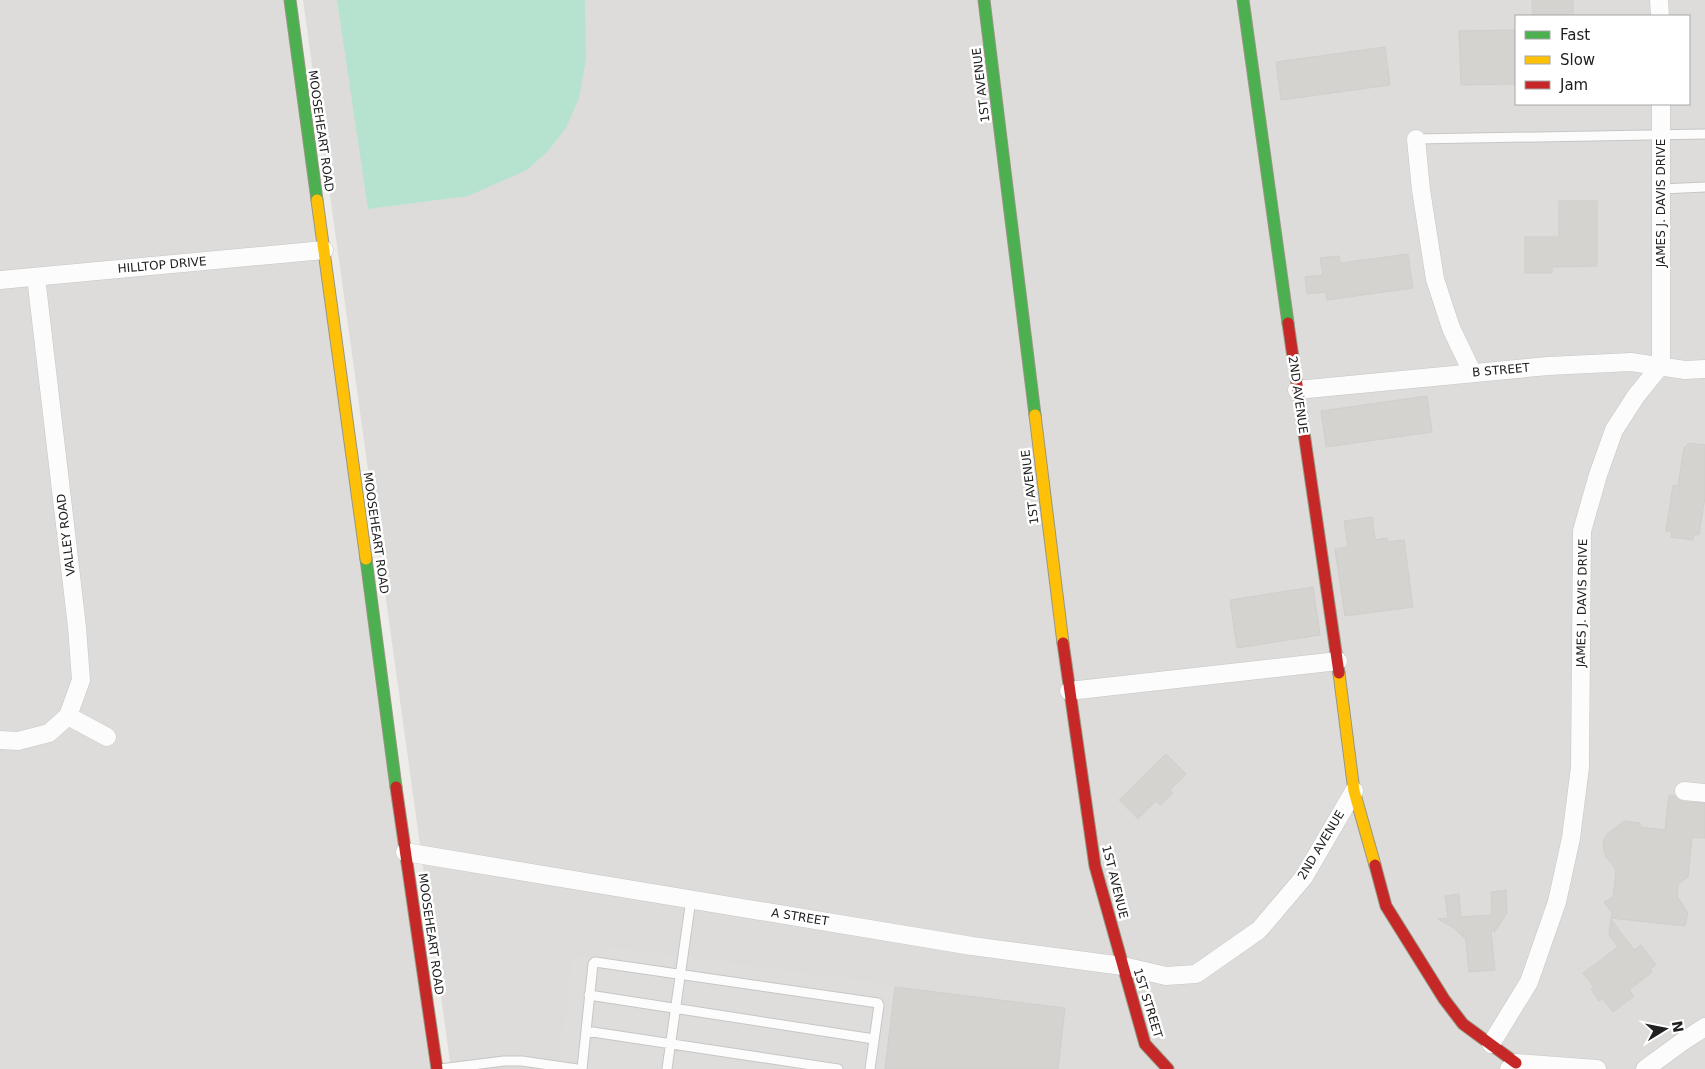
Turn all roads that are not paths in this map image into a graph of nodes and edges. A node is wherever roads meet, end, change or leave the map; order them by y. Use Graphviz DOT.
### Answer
graph roads {
  1 [pos="290,0"];
  2 [pos="984,0"];
  3 [pos="1243,0"];
  4 [pos="1659,0"];
  5 [pos="1660,15"];
  6 [pos="1661,105"];
  7 [pos="1705,134"];
  8 [pos="1661,136"];
  9 [pos="1416,139"];
  10 [pos="1705,187"];
  11 [pos="1661,189"];
  12 [pos="324,250"];
  13 [pos="36,277"];
  14 [pos="0,280"];
  15 [pos="1661,365"];
  16 [pos="1705,369"];
  17 [pos="1472,372"];
  18 [pos="1297,390"];
  19 [pos="1338,661"];
  20 [pos="1069,691"];
  21 [pos="68,716"];
  22 [pos="107,737"];
  23 [pos="0,740"];
  24 [pos="1354,791"];
  25 [pos="1684,791"];
  26 [pos="1705,794"];
  27 [pos="405,852"];
  28 [pos="691,899"];
  29 [pos="1123,966"];
  30 [pos="680,974"];
  31 [pos="1196,974"];
  32 [pos="590,995"];
  33 [pos="676,1008"];
  34 [pos="1705,1027"];
  35 [pos="586,1031"];
  36 [pos="874,1039"];
  37 [pos="670,1044"];
  38 [pos="1491,1044"];
  39 [pos="1512,1066"];
  40 [pos="438,1069"];
  41 [pos="577,1069"];
  42 [pos="582,1069"];
  43 [pos="667,1069"];
  44 [pos="838,1069"];
  45 [pos="870,1069"];
  46 [pos="1168,1069"];
  47 [pos="1597,1069"];
  48 [pos="1645,1069"];
  1 -- 12 [label="street, MOOSEHEART ROAD"];
  2 -- 20 [label="street, 1ST AVENUE"];
  3 -- 18 [label="street, 2ND AVENUE"];
  4 -- 5 [label="street"];
  6 -- 8 [label="street, JAMES J. DAVIS DRIVE"];
  7 -- 8 [label="lane"];
  8 -- 9 [label="lane"];
  8 -- 11 [label="street, JAMES J. DAVIS DRIVE"];
  9 -- 17 [label="street"];
  10 -- 11 [label="lane"];
  11 -- 15 [label="street, JAMES J. DAVIS DRIVE"];
  12 -- 13 [label="street, HILLTOP DRIVE"];
  12 -- 27 [label="street, MOOSEHEART ROAD"];
  13 -- 14 [label="street, HILLTOP DRIVE"];
  13 -- 21 [label="street, VALLEY ROAD"];
  15 -- 16 [label="street, B STREET"];
  15 -- 17 [label="street, B STREET"];
  15 -- 38 [label="street, JAMES J. DAVIS DRIVE"];
  17 -- 18 [label="street, B STREET"];
  18 -- 19 [label="street, 2ND AVENUE"];
  19 -- 20 [label="street"];
  19 -- 24 [label="street, 2ND AVENUE"];
  20 -- 29 [label="street, 1ST AVENUE"];
  21 -- 22 [label="street"];
  21 -- 23 [label="street, VALLEY ROAD"];
  24 -- 31 [label="street, 2ND AVENUE"];
  24 -- 38 [label="street, 2ND AVENUE"];
  25 -- 26 [label="street"];
  27 -- 28 [label="street, A STREET"];
  27 -- 40 [label="street, MOOSEHEART ROAD"];
  28 -- 29 [label="street, A STREET"];
  28 -- 30 [label="lane"];
  29 -- 31 [label="street, A STREET"];
  29 -- 46 [label="street, 1ST STREET"];
  30 -- 32 [label="lane"];
  30 -- 33 [label="lane"];
  30 -- 36 [label="lane"];
  32 -- 33 [label="lane"];
  32 -- 35 [label="lane"];
  33 -- 36 [label="lane"];
  33 -- 37 [label="lane"];
  34 -- 48 [label="street"];
  35 -- 37 [label="lane"];
  35 -- 42 [label="lane"];
  36 -- 45 [label="lane"];
  37 -- 43 [label="lane"];
  37 -- 44 [label="lane"];
  38 -- 39 [label="street"];
  39 -- 47 [label="street"];
  40 -- 41 [label="lane"];
}
